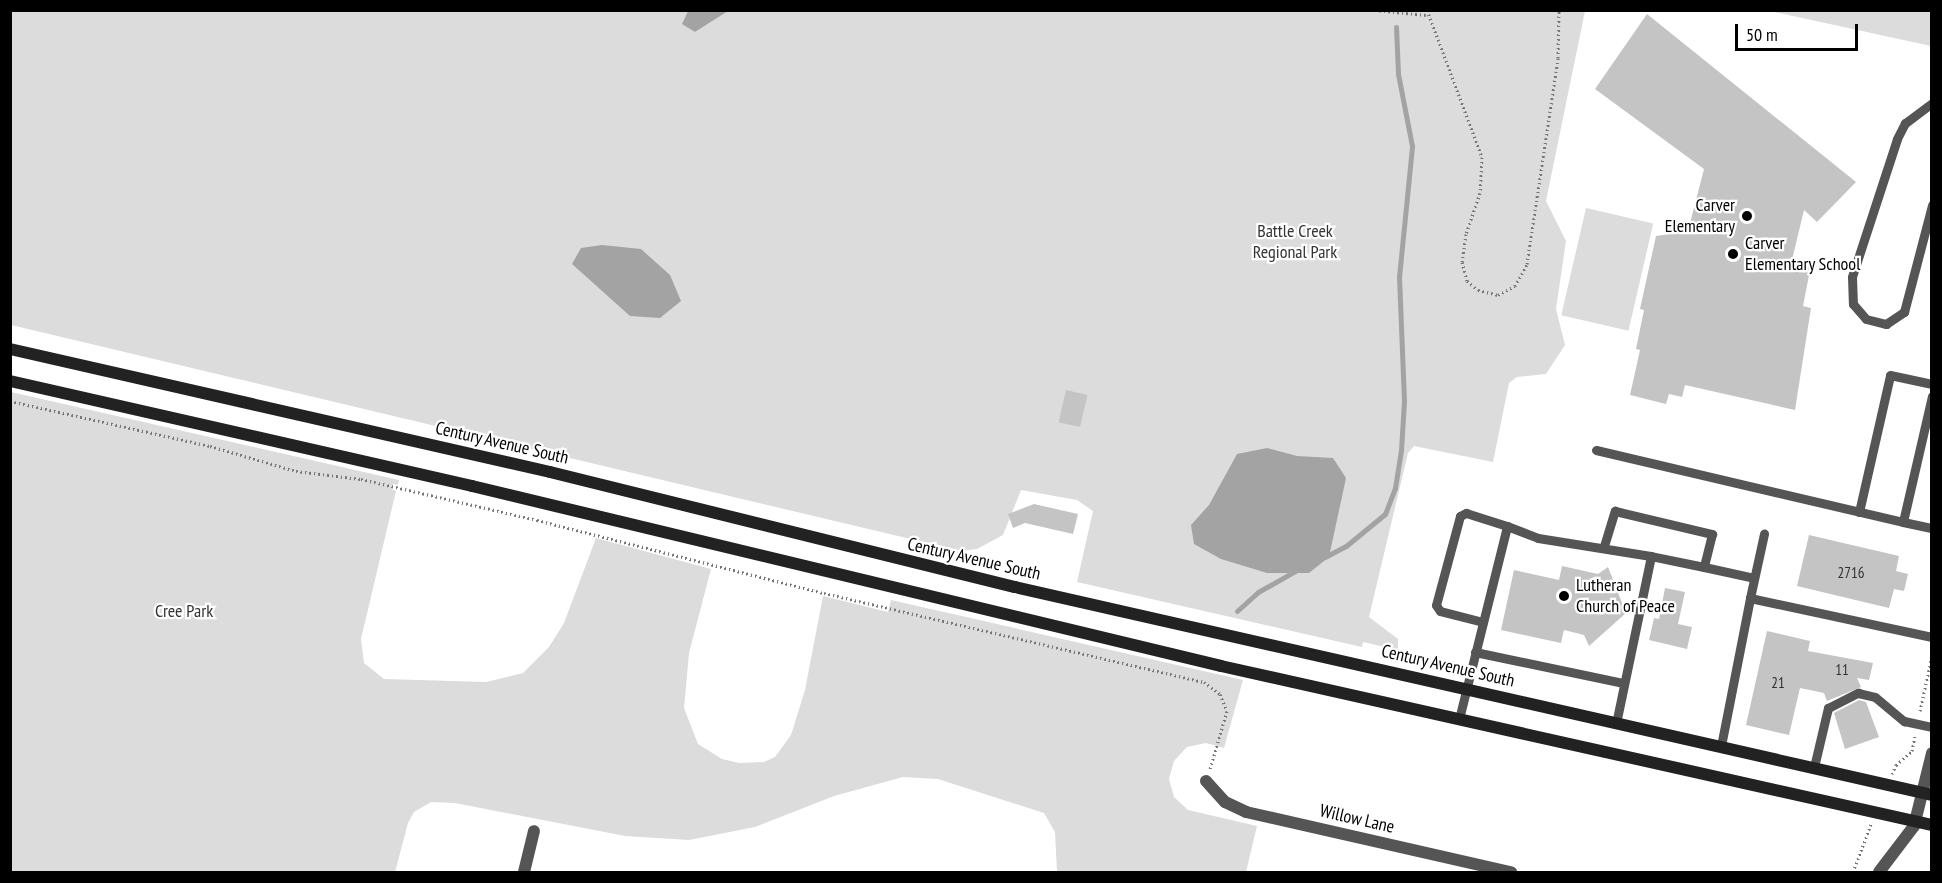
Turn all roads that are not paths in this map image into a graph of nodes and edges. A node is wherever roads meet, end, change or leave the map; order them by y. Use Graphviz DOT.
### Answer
graph roads {
  1 [pos="1932,103"];
  2 [pos="1932,205"];
  3 [pos="10,349"];
  4 [pos="10,381"];
  5 [pos="1932,384"];
  6 [pos="1932,396"];
  7 [pos="1596,450"];
  8 [pos="1859,512"];
  9 [pos="1903,522"];
  10 [pos="1507,526"];
  11 [pos="1932,528"];
  12 [pos="1764,534"];
  13 [pos="1604,546"];
  14 [pos="1651,556"];
  15 [pos="1704,567"];
  16 [pos="1754,578"];
  17 [pos="1750,598"];
  18 [pos="1483,622"];
  19 [pos="1932,637"];
  20 [pos="1475,652"];
  21 [pos="1624,683"];
  22 [pos="1465,689"];
  23 [pos="1459,719"];
  24 [pos="1616,723"];
  25 [pos="1932,727"];
  26 [pos="1721,746"];
  27 [pos="1932,753"];
  28 [pos="1814,767"];
  29 [pos="1206,781"];
  30 [pos="1927,794"];
  31 [pos="1915,822"];
  32 [pos="1932,825"];
  33 [pos="534,831"];
  34 [pos="524,873"];
  35 [pos="1511,873"];
  36 [pos="1879,873"];
  1 -- 2 [label="lane"];
  3 -- 22 [label="main road, Century Avenue South"];
  4 -- 23 [label="main road"];
  5 -- 8 [label="lane"];
  6 -- 9 [label="lane"];
  7 -- 8 [label="lane"];
  8 -- 9 [label="lane"];
  9 -- 11 [label="lane"];
  10 -- 13 [label="lane"];
  10 -- 18 [label="lane"];
  10 -- 18 [label="lane"];
  12 -- 16 [label="lane"];
  13 -- 14 [label="lane"];
  13 -- 15 [label="lane"];
  14 -- 15 [label="lane"];
  14 -- 21 [label="lane"];
  15 -- 16 [label="lane"];
  16 -- 17 [label="lane"];
  17 -- 19 [label="lane"];
  17 -- 26 [label="lane"];
  18 -- 20 [label="lane"];
  20 -- 21 [label="lane"];
  20 -- 22 [label="lane"];
  21 -- 24 [label="lane"];
  22 -- 23 [label="lane"];
  22 -- 24 [label="main road, Century Avenue South"];
  23 -- 31 [label="main road"];
  24 -- 26 [label="main road, Century Avenue South"];
  25 -- 28 [label="lane"];
  26 -- 28 [label="main road, Century Avenue South"];
  27 -- 30 [label="street"];
  28 -- 30 [label="main road, Century Avenue South"];
  29 -- 35 [label="street, Willow Lane"];
  30 -- 31 [label="street"];
  31 -- 32 [label="main road"];
  31 -- 36 [label="street"];
  33 -- 34 [label="street"];
}
